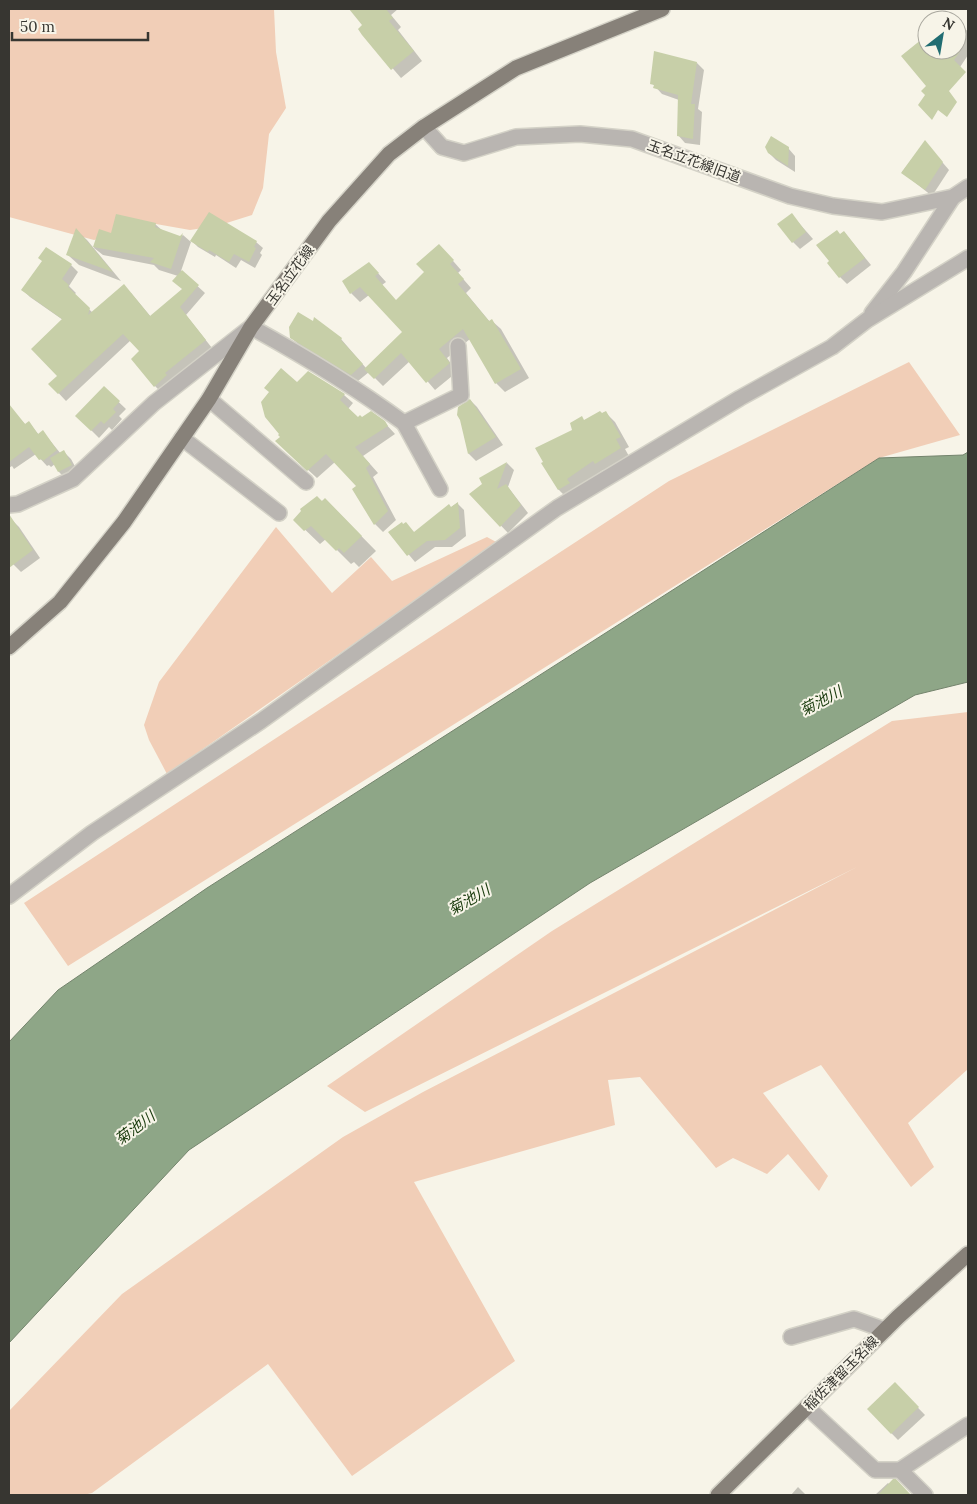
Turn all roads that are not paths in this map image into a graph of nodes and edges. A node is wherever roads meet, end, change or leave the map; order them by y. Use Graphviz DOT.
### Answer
graph roads {
  1 [pos="662,9"];
  2 [pos="424,126"];
  3 [pos="968,187"];
  4 [pos="953,197"];
  5 [pos="968,258"];
  6 [pos="867,320"];
  7 [pos="251,327"];
  8 [pos="458,346"];
  9 [pos="209,399"];
  10 [pos="404,423"];
  11 [pos="182,438"];
  12 [pos="306,482"];
  13 [pos="440,488"];
  14 [pos="9,505"];
  15 [pos="279,513"];
  16 [pos="9,647"];
  17 [pos="9,896"];
  18 [pos="968,1254"];
  19 [pos="885,1330"];
  20 [pos="791,1337"];
  21 [pos="807,1407"];
  22 [pos="968,1425"];
  23 [pos="900,1470"];
  24 [pos="718,1495"];
  25 [pos="924,1495"];
  1 -- 2 [label="main road, 玉名立花線"];
  2 -- 4 [label="street, 玉名立花線旧道"];
  2 -- 7 [label="main road, 玉名立花線"];
  3 -- 4 [label="street, 玉名立花線旧道"];
  4 -- 6 [label="street"];
  5 -- 6 [label="street"];
  6 -- 17 [label="street"];
  7 -- 9 [label="main road, 玉名立花線"];
  7 -- 10 [label="street"];
  7 -- 14 [label="street"];
  8 -- 10 [label="street"];
  9 -- 11 [label="main road, 玉名立花線"];
  9 -- 12 [label="street"];
  10 -- 13 [label="street"];
  11 -- 15 [label="street"];
  11 -- 16 [label="main road, 玉名立花線"];
  18 -- 19 [label="main road, 稲佐津留玉名線"];
  19 -- 20 [label="street"];
  19 -- 21 [label="main road, 稲佐津留玉名線"];
  21 -- 23 [label="street"];
  21 -- 24 [label="main road, 稲佐津留玉名線"];
  22 -- 23 [label="street"];
  23 -- 25 [label="street"];
}
